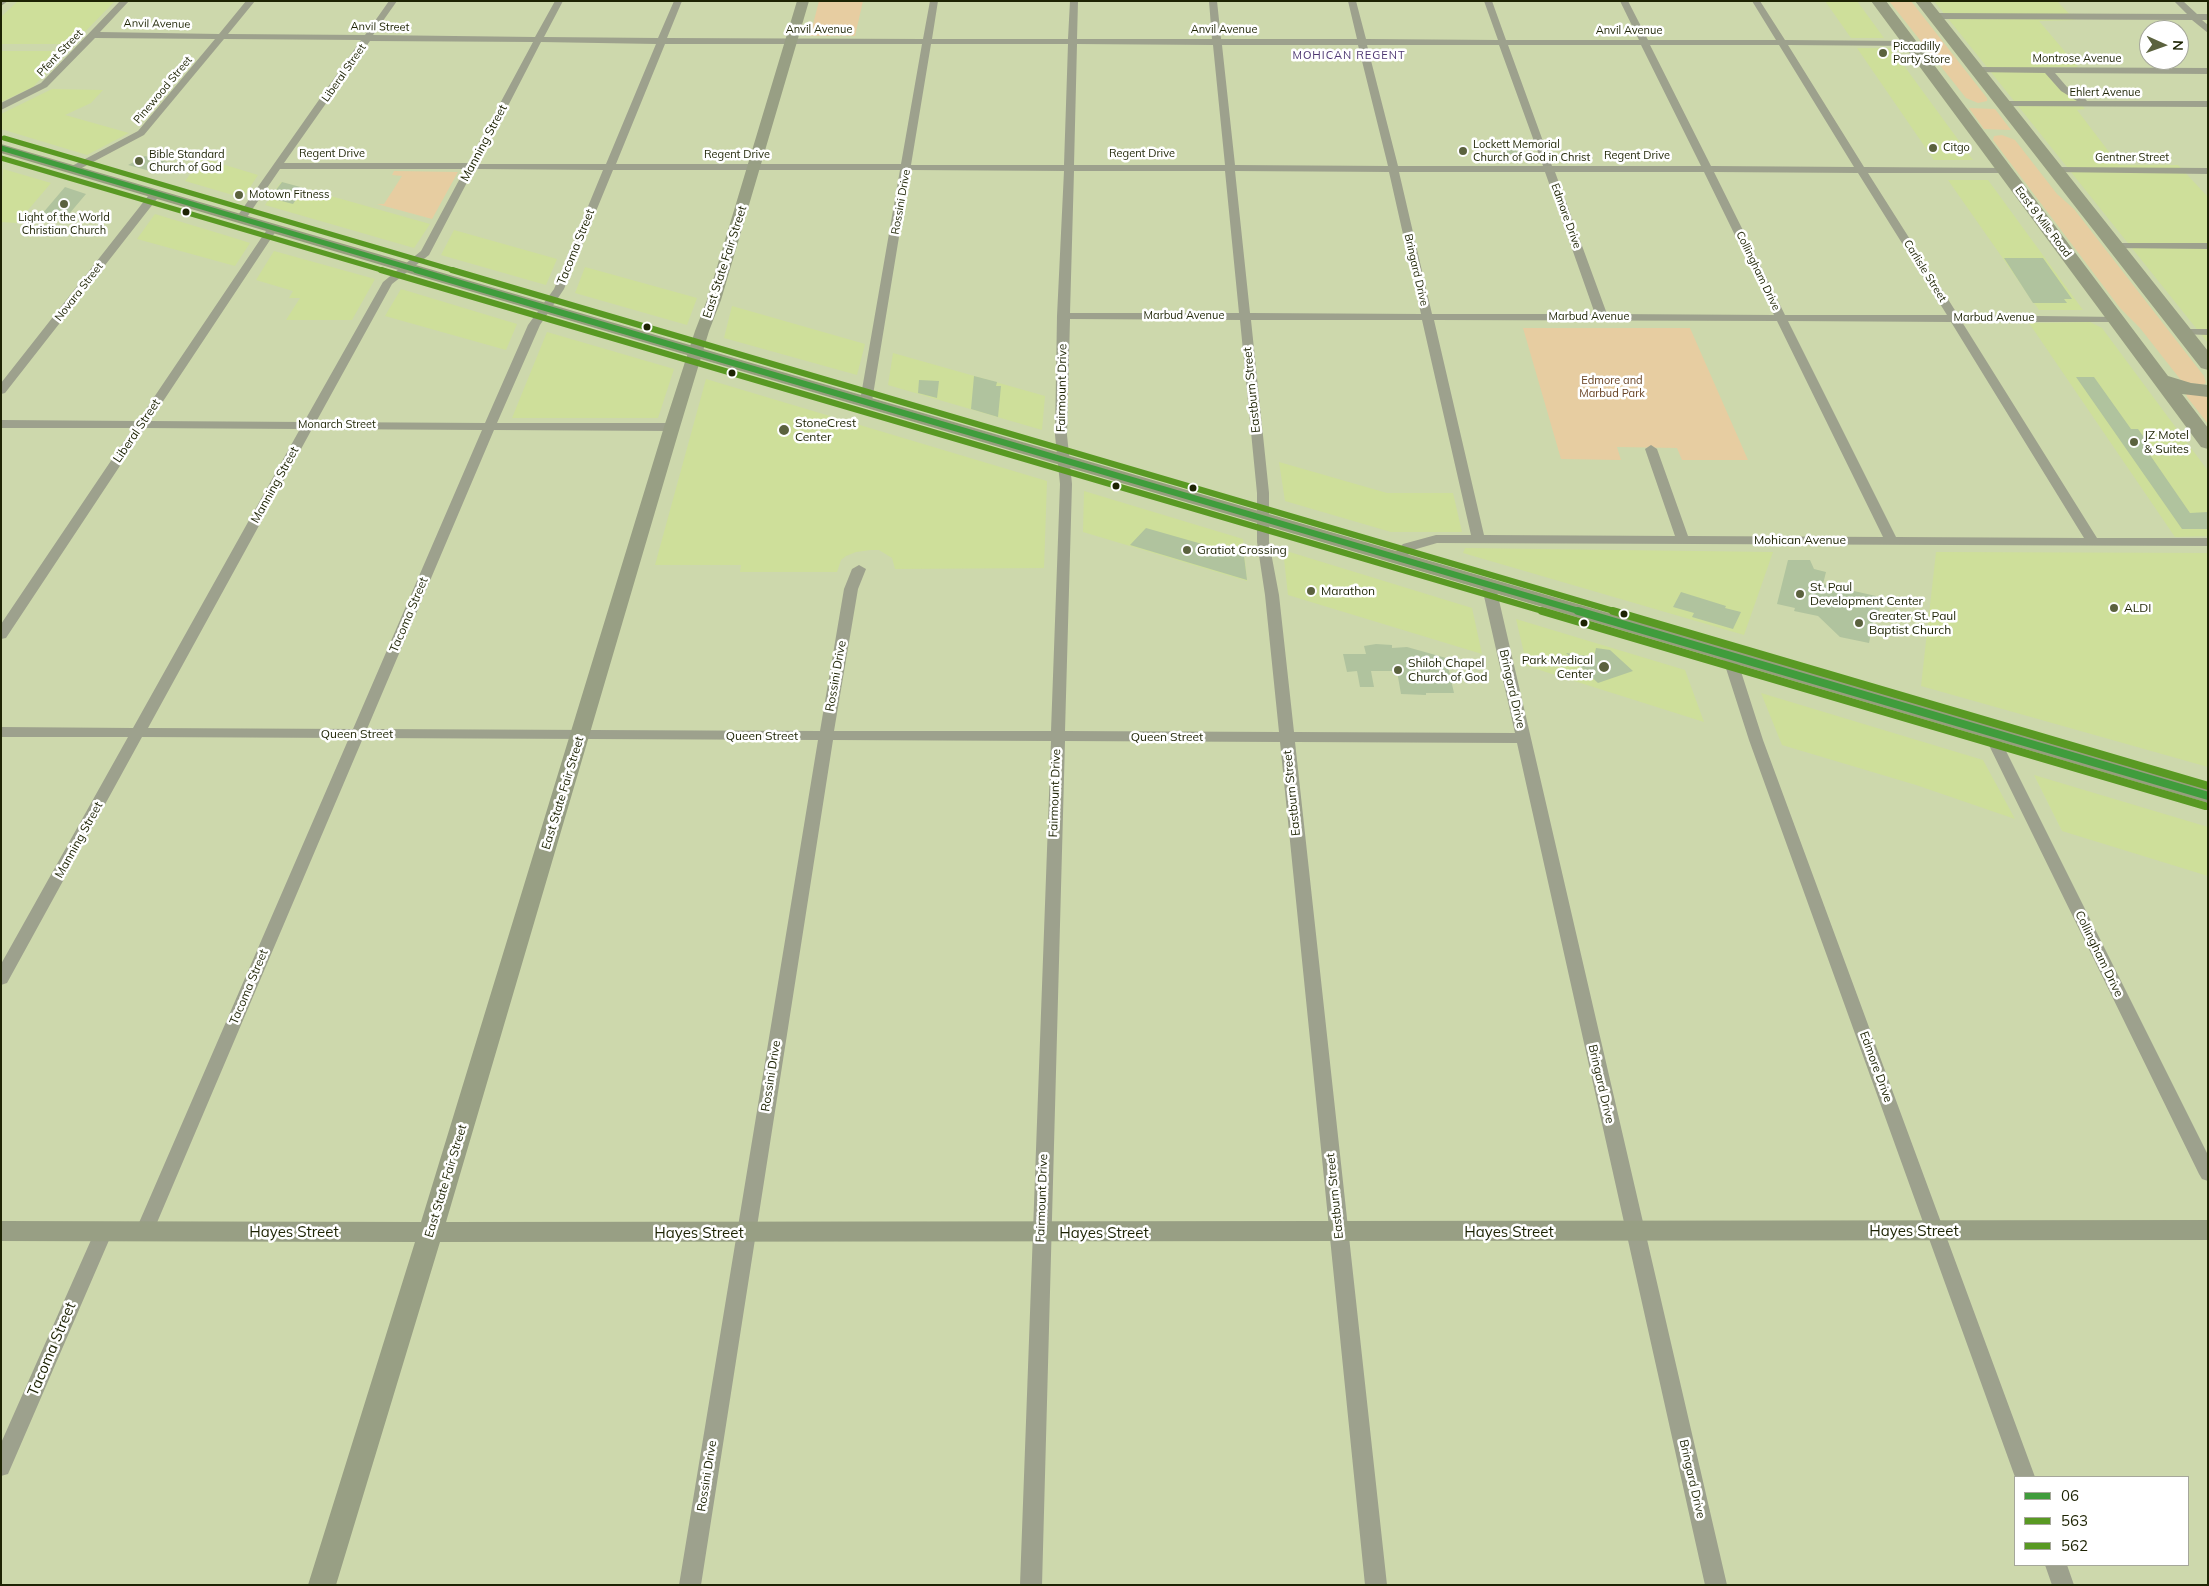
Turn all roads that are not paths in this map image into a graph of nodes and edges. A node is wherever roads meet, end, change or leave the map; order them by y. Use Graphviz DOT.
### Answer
graph roads {
  1 [pos="125,1"];
  2 [pos="251,1"];
  3 [pos="394,1"];
  4 [pos="559,1"];
  5 [pos="678,1"];
  6 [pos="803,1"];
  7 [pos="934,1"];
  8 [pos="1074,1"];
  9 [pos="1214,1"];
  10 [pos="1352,1"];
  11 [pos="1488,1"];
  12 [pos="1624,1"];
  13 [pos="1756,1"];
  14 [pos="1878,1"];
  15 [pos="1922,1"];
  16 [pos="2178,1"];
  17 [pos="1934,16"];
  18 [pos="2194,17"];
  19 [pos="2208,17"];
  20 [pos="2208,30"];
  21 [pos="93,35"];
  22 [pos="222,37"];
  23 [pos="368,39"];
  24 [pos="538,40"];
  25 [pos="662,41"];
  26 [pos="791,41"];
  27 [pos="928,41"];
  28 [pos="1073,41"];
  29 [pos="1218,42"];
  30 [pos="1362,42"];
  31 [pos="1502,42"];
  32 [pos="1644,43"];
  33 [pos="1781,43"];
  34 [pos="1909,43"];
  35 [pos="1976,70"];
  36 [pos="2048,71"];
  37 [pos="2208,71"];
  38 [pos="1952,100"];
  39 [pos="2003,103"];
  40 [pos="2084,104"];
  41 [pos="2208,104"];
  42 [pos="1,107"];
  43 [pos="1994,134"];
  44 [pos="2030,139"];
  45 [pos="3,151"];
  46 [pos="280,166"];
  47 [pos="472,167"];
  48 [pos="609,167"];
  49 [pos="1070,167"];
  50 [pos="1231,167"];
  51 [pos="1393,167"];
  52 [pos="754,168"];
  53 [pos="907,168"];
  54 [pos="1548,168"];
  55 [pos="1860,168"];
  56 [pos="73,169"];
  57 [pos="1708,169"];
  58 [pos="2004,170"];
  59 [pos="2056,170"];
  60 [pos="2208,170"];
  61 [pos="156,193"];
  62 [pos="242,218"];
  63 [pos="273,228"];
  64 [pos="2115,246"];
  65 [pos="2208,246"];
  66 [pos="407,267"];
  67 [pos="545,307"];
  68 [pos="1063,316"];
  69 [pos="1245,316"];
  70 [pos="1427,317"];
  71 [pos="1602,317"];
  72 [pos="1781,318"];
  73 [pos="1954,318"];
  74 [pos="2115,319"];
  75 [pos="2183,332"];
  76 [pos="2208,332"];
  77 [pos="696,351"];
  78 [pos="2208,364"];
  79 [pos="2161,380"];
  80 [pos="1,391"];
  81 [pos="2208,391"];
  82 [pos="866,402"];
  83 [pos="1,424"];
  84 [pos="142,424"];
  85 [pos="308,425"];
  86 [pos="490,426"];
  87 [pos="672,427"];
  88 [pos="2208,443"];
  89 [pos="1651,449"];
  90 [pos="1062,459"];
  91 [pos="1263,518"];
  92 [pos="1478,539"];
  93 [pos="1683,540"];
  94 [pos="1891,540"];
  95 [pos="2093,541"];
  96 [pos="2208,542"];
  97 [pos="1398,558"];
  98 [pos="859,569"];
  99 [pos="1488,583"];
  100 [pos="1,635"];
  101 [pos="1729,656"];
  102 [pos="1,732"];
  103 [pos="138,733"];
  104 [pos="1990,733"];
  105 [pos="358,734"];
  106 [pos="580,735"];
  107 [pos="826,736"];
  108 [pos="1057,737"];
  109 [pos="1286,737"];
  110 [pos="1523,738"];
  111 [pos="2208,796"];
  112 [pos="1,979"];
  113 [pos="2208,1174"];
  114 [pos="2208,1230"];
  115 [pos="1,1231"];
  116 [pos="1936,1231"];
  117 [pos="104,1232"];
  118 [pos="144,1232"];
  119 [pos="1339,1232"];
  120 [pos="1635,1232"];
  121 [pos="430,1233"];
  122 [pos="746,1233"];
  123 [pos="1041,1233"];
  124 [pos="1,1467"];
  125 [pos="2025,1476"];
  126 [pos="2056,1566"];
  127 [pos="322,1585"];
  128 [pos="690,1585"];
  129 [pos="1031,1585"];
  130 [pos="1376,1585"];
  131 [pos="1716,1585"];
  132 [pos="2063,1585"];
  1 -- 21 [label="street, Pfent Street"];
  2 -- 22 [label="street, Pinewood Street"];
  3 -- 23 [label="street, Liberal Street"];
  4 -- 24 [label="street, Manning Street"];
  5 -- 25 [label="street, Tacoma Street"];
  6 -- 26 [label="street, East State Fair Street"];
  7 -- 27 [label="street, Rossini Drive"];
  8 -- 28 [label="street, Fairmount Drive"];
  9 -- 29 [label="street, Eastburn Street"];
  10 -- 30 [label="street, Bringard Drive"];
  11 -- 31 [label="street, Edmore Drive"];
  12 -- 32 [label="street, Collingham Drive"];
  13 -- 33 [label="street, Carlisle Street"];
  14 -- 34 [label="highway, East 8 Mile Road"];
  15 -- 17 [label="highway"];
  16 -- 18 [label="street"];
  17 -- 18 [label="street"];
  17 -- 35 [label="highway"];
  18 -- 19 [label="street"];
  18 -- 20 [label="street"];
  21 -- 22 [label="street, Anvil Avenue"];
  21 -- 42 [label="street, Pfent Street"];
  22 -- 23 [label="street, Anvil Street"];
  22 -- 56 [label="street, Pinewood Street"];
  23 -- 24 [label="street, Anvil Street"];
  23 -- 46 [label="street, Liberal Street"];
  24 -- 25 [label="street, Anvil Avenue"];
  24 -- 47 [label="street, Manning Street"];
  25 -- 26 [label="street, Anvil Avenue"];
  25 -- 48 [label="street, Tacoma Street"];
  26 -- 27 [label="street, Anvil Avenue"];
  26 -- 52 [label="street, East State Fair Street"];
  27 -- 28 [label="street, Anvil Avenue"];
  27 -- 53 [label="street, Rossini Drive"];
  28 -- 29 [label="street, Anvil Avenue"];
  28 -- 49 [label="street, Fairmount Drive"];
  29 -- 30 [label="street, Anvil Avenue"];
  29 -- 50 [label="street, Eastburn Street"];
  30 -- 31 [label="street, Anvil Avenue"];
  30 -- 51 [label="street, Bringard Drive"];
  31 -- 32 [label="street, Anvil Avenue"];
  31 -- 54 [label="street, Edmore Drive"];
  32 -- 33 [label="street, Anvil Avenue"];
  32 -- 57 [label="street, Collingham Drive"];
  33 -- 34 [label="street, Anvil Avenue"];
  33 -- 55 [label="street, Carlisle Street"];
  34 -- 38 [label="highway, East 8 Mile Road"];
  35 -- 36 [label="street, Montrose Avenue"];
  35 -- 39 [label="highway"];
  36 -- 37 [label="street, Montrose Avenue"];
  36 -- 40 [label="street"];
  38 -- 39 [label="highway"];
  38 -- 43 [label="highway, East 8 Mile Road"];
  39 -- 40 [label="street, Ehlert Avenue"];
  39 -- 44 [label="highway"];
  40 -- 41 [label="street, Ehlert Avenue"];
  43 -- 44 [label="highway"];
  43 -- 58 [label="highway, East 8 Mile Road"];
  44 -- 59 [label="highway"];
  45 -- 56 [label="main road"];
  46 -- 47 [label="street, Regent Drive"];
  46 -- 62 [label="street, Liberal Street"];
  47 -- 48 [label="street, Regent Drive"];
  47 -- 66 [label="street, Manning Street"];
  48 -- 52 [label="street, Regent Drive"];
  48 -- 67 [label="street, Tacoma Street"];
  49 -- 50 [label="street, Regent Drive"];
  49 -- 53 [label="street, Regent Drive"];
  49 -- 68 [label="street, Fairmount Drive"];
  50 -- 51 [label="street, Regent Drive"];
  50 -- 69 [label="street, Eastburn Street"];
  51 -- 54 [label="street, Regent Drive"];
  51 -- 70 [label="street, Bringard Drive"];
  52 -- 53 [label="street, Regent Drive"];
  52 -- 77 [label="street, East State Fair Street"];
  53 -- 82 [label="street, Rossini Drive"];
  54 -- 57 [label="street, Regent Drive"];
  54 -- 71 [label="street, Edmore Drive"];
  55 -- 57 [label="street, Regent Drive"];
  55 -- 58 [label="street, Regent Drive"];
  55 -- 73 [label="street, Carlisle Street"];
  56 -- 61 [label="main road"];
  57 -- 72 [label="street, Collingham Drive"];
  58 -- 74 [label="highway, East 8 Mile Road"];
  59 -- 60 [label="street, Gentner Street"];
  59 -- 64 [label="highway"];
  61 -- 62 [label="main road"];
  61 -- 80 [label="street, Novara Street"];
  62 -- 63 [label="main road"];
  63 -- 66 [label="main road"];
  63 -- 84 [label="street, Liberal Street"];
  64 -- 65 [label="street"];
  64 -- 75 [label="highway"];
  66 -- 67 [label="main road"];
  66 -- 85 [label="street, Manning Street"];
  67 -- 77 [label="main road"];
  67 -- 86 [label="street, Tacoma Street"];
  68 -- 69 [label="street, Marbud Avenue"];
  68 -- 90 [label="street, Fairmount Drive"];
  69 -- 70 [label="street, Marbud Avenue"];
  69 -- 91 [label="street, Eastburn Street"];
  70 -- 71 [label="street, Marbud Avenue"];
  70 -- 92 [label="street, Bringard Drive"];
  71 -- 72 [label="street, Marbud Avenue"];
  72 -- 73 [label="street, Marbud Avenue"];
  72 -- 94 [label="street, Collingham Drive"];
  73 -- 74 [label="street, Marbud Avenue"];
  73 -- 95 [label="street, Carlisle Street"];
  74 -- 79 [label="highway, East 8 Mile Road"];
  75 -- 76 [label="street"];
  75 -- 78 [label="highway"];
  77 -- 82 [label="main road"];
  77 -- 87 [label="street, East State Fair Street"];
  79 -- 81 [label="highway"];
  79 -- 88 [label="highway, East 8 Mile Road"];
  82 -- 90 [label="main road"];
  83 -- 84 [label="street, Monarch Street"];
  84 -- 85 [label="street, Monarch Street"];
  84 -- 100 [label="street, Liberal Street"];
  85 -- 86 [label="street, Monarch Street"];
  85 -- 103 [label="street, Manning Street"];
  86 -- 87 [label="street, Monarch Street"];
  86 -- 105 [label="street, Tacoma Street"];
  87 -- 106 [label="street, East State Fair Street"];
  89 -- 93 [label="street"];
  90 -- 91 [label="main road"];
  90 -- 108 [label="street, Fairmount Drive"];
  91 -- 97 [label="main road"];
  91 -- 109 [label="street, Eastburn Street"];
  92 -- 93 [label="street, Mohican Avenue"];
  92 -- 97 [label="street, Mohican Avenue"];
  93 -- 94 [label="street, Mohican Avenue"];
  94 -- 95 [label="street, Mohican Avenue"];
  95 -- 96 [label="street, Mohican Avenue"];
  97 -- 99 [label="main road"];
  98 -- 107 [label="street, Rossini Drive"];
  99 -- 101 [label="main road"];
  99 -- 110 [label="street, Bringard Drive"];
  101 -- 104 [label="main road"];
  101 -- 116 [label="street, Edmore Drive"];
  102 -- 103 [label="street, Queen Street"];
  103 -- 105 [label="street, Queen Street"];
  103 -- 112 [label="street, Manning Street"];
  104 -- 111 [label="main road"];
  104 -- 113 [label="street, Collingham Drive"];
  105 -- 106 [label="street, Queen Street"];
  105 -- 118 [label="street, Tacoma Street"];
  106 -- 107 [label="street, Queen Street"];
  106 -- 121 [label="street, East State Fair Street"];
  107 -- 108 [label="street, Queen Street"];
  107 -- 122 [label="street, Rossini Drive"];
  108 -- 109 [label="street, Queen Street"];
  108 -- 123 [label="street, Fairmount Drive"];
  109 -- 110 [label="street, Queen Street"];
  109 -- 119 [label="street, Eastburn Street"];
  110 -- 120 [label="street, Bringard Drive"];
  114 -- 116 [label="street, Hayes Street"];
  115 -- 117 [label="street, Hayes Street"];
  116 -- 120 [label="street, Hayes Street"];
  116 -- 125 [label="street, Edmore Drive"];
  117 -- 118 [label="street, Hayes Street"];
  117 -- 124 [label="street, Tacoma Street"];
  118 -- 121 [label="street, Hayes Street"];
  119 -- 120 [label="street, Hayes Street"];
  119 -- 123 [label="street, Hayes Street"];
  119 -- 130 [label="street, Eastburn Street"];
  120 -- 131 [label="street, Bringard Drive"];
  121 -- 122 [label="street, Hayes Street"];
  121 -- 127 [label="street, East State Fair Street"];
  122 -- 123 [label="street, Hayes Street"];
  122 -- 128 [label="street, Rossini Drive"];
  123 -- 129 [label="street, Fairmount Drive"];
  126 -- 132 [label="street"];
}
